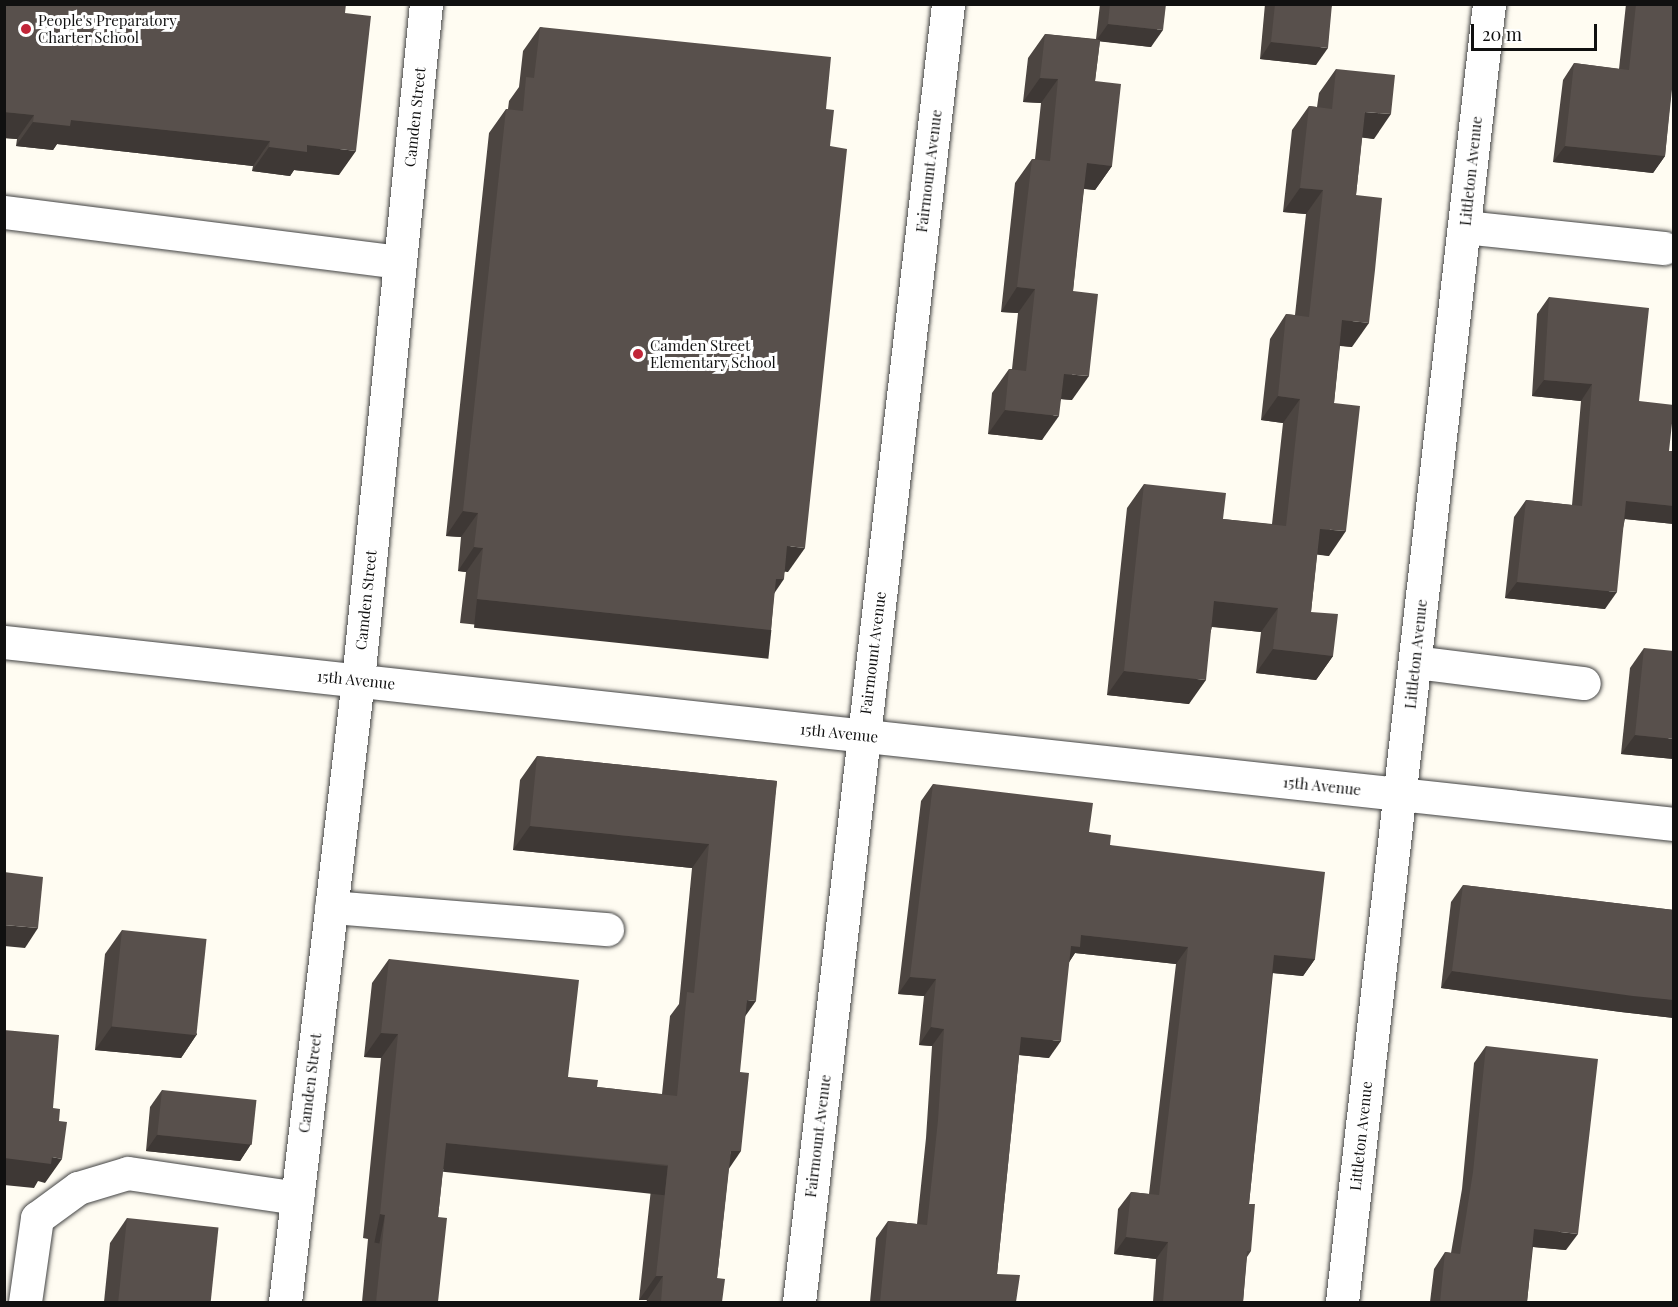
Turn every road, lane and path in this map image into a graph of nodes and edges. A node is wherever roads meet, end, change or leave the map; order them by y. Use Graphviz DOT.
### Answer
graph roads {
  1 [pos="426,4"];
  2 [pos="948,4"];
  3 [pos="1490,4"];
  4 [pos="4,212"];
  5 [pos="1464,227"];
  6 [pos="1664,248"];
  7 [pos="400,262"];
  8 [pos="4,642"];
  9 [pos="1415,662"];
  10 [pos="358,680"];
  11 [pos="1584,683"];
  12 [pos="864,735"];
  13 [pos="1400,794"];
  14 [pos="1674,824"];
  15 [pos="331,907"];
  16 [pos="607,929"];
  17 [pos="297,1198"];
  18 [pos="25,1302"];
  19 [pos="285,1302"];
  20 [pos="799,1302"];
  21 [pos="1342,1302"];
  1 -- 7 [label="street, Camden Street"];
  2 -- 12 [label="street, Fairmount Avenue"];
  3 -- 5 [label="street, Littleton Avenue"];
  4 -- 7 [label="street"];
  5 -- 6 [label="street"];
  5 -- 9 [label="street, Littleton Avenue"];
  7 -- 10 [label="street, Camden Street"];
  8 -- 10 [label="street, 15th Avenue"];
  9 -- 11 [label="street"];
  9 -- 13 [label="street, Littleton Avenue"];
  10 -- 12 [label="street, 15th Avenue"];
  10 -- 15 [label="street, Camden Street"];
  12 -- 13 [label="street, 15th Avenue"];
  12 -- 20 [label="street, Fairmount Avenue"];
  13 -- 14 [label="street, 15th Avenue"];
  13 -- 21 [label="street, Littleton Avenue"];
  15 -- 16 [label="street"];
  15 -- 17 [label="street, Camden Street"];
  17 -- 18 [label="street"];
  17 -- 19 [label="street, Camden Street"];
}
